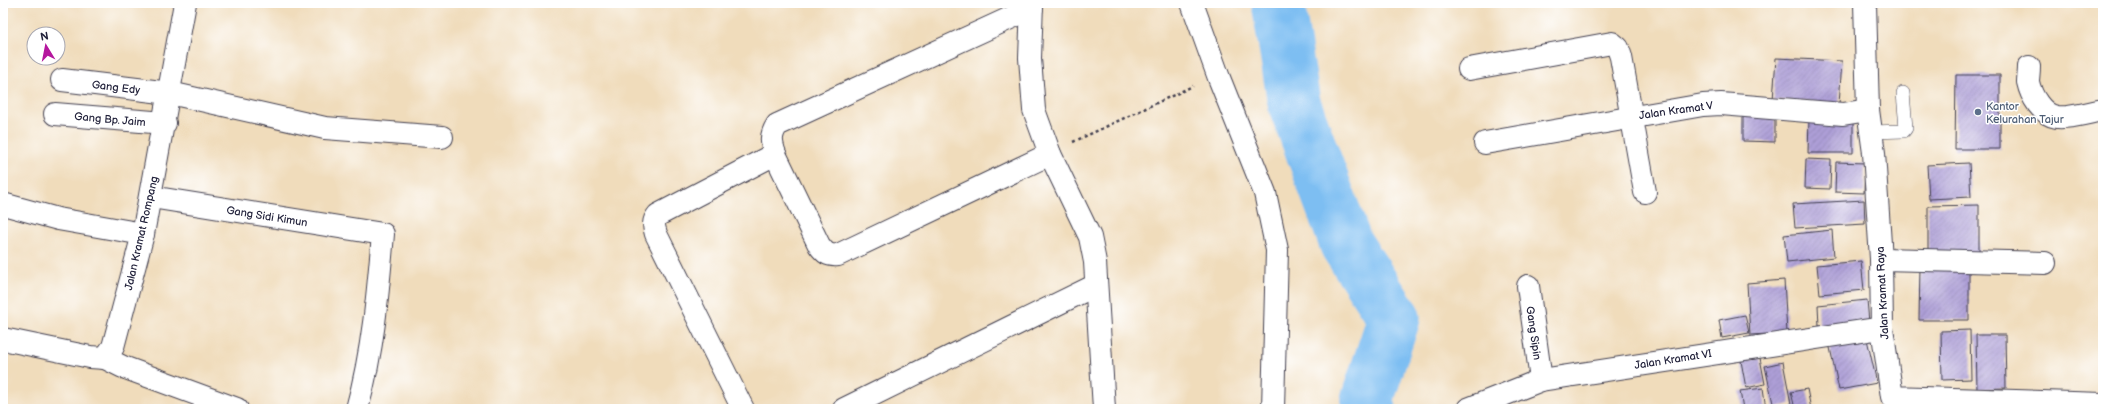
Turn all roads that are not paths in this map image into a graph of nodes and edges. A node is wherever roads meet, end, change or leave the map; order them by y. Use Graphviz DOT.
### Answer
graph roads {
  1 [pos="186,3"];
  2 [pos="1192,3"];
  3 [pos="1865,3"];
  4 [pos="1032,6"];
  5 [pos="2029,67"];
  6 [pos="1469,69"];
  7 [pos="62,80"];
  8 [pos="1903,93"];
  9 [pos="170,94"];
  10 [pos="1868,110"];
  11 [pos="2103,110"];
  12 [pos="55,114"];
  13 [pos="1631,116"];
  14 [pos="165,124"];
  15 [pos="1871,132"];
  16 [pos="442,137"];
  17 [pos="1485,143"];
  18 [pos="775,154"];
  19 [pos="1050,154"];
  20 [pos="1645,192"];
  21 [pos="151,197"];
  22 [pos="3,204"];
  23 [pos="143,234"];
  24 [pos="1881,259"];
  25 [pos="2045,263"];
  26 [pos="1096,285"];
  27 [pos="1528,286"];
  28 [pos="1882,328"];
  29 [pos="3,339"];
  30 [pos="105,358"];
  31 [pos="1541,380"];
  32 [pos="1892,403"];
  33 [pos="2103,404"];
  34 [pos="237,409"];
  35 [pos="357,409"];
  36 [pos="743,409"];
  37 [pos="844,409"];
  38 [pos="1104,409"];
  39 [pos="1273,409"];
  40 [pos="1468,409"];
  1 -- 9 [label="street, Jalan Kramat Rompang"];
  2 -- 39 [label="street"];
  3 -- 10 [label="street, Jalan Kramat Raya"];
  4 -- 18 [label="street"];
  4 -- 19 [label="street"];
  5 -- 11 [label="street"];
  6 -- 13 [label="street"];
  7 -- 9 [label="street, Gang Edy"];
  8 -- 15 [label="lane"];
  9 -- 14 [label="street, Jalan Kramat Rompang"];
  9 -- 16 [label="street, Gang Edy"];
  10 -- 13 [label="street, Jalan Kramat V"];
  10 -- 15 [label="street, Jalan Kramat Raya"];
  12 -- 14 [label="street, Gang Bp. Jaim"];
  13 -- 17 [label="street, Jalan Kramat V"];
  13 -- 20 [label="street"];
  14 -- 21 [label="street, Jalan Kramat Rompang"];
  15 -- 24 [label="street, Jalan Kramat Raya"];
  18 -- 19 [label="street"];
  18 -- 36 [label="street"];
  19 -- 26 [label="street"];
  21 -- 23 [label="street, Jalan Kramat Rompang"];
  21 -- 35 [label="street, Gang Sidi Kimun"];
  22 -- 23 [label="street"];
  23 -- 30 [label="street, Jalan Kramat Rompang"];
  24 -- 25 [label="street"];
  24 -- 28 [label="street, Jalan Kramat Raya"];
  26 -- 37 [label="street"];
  26 -- 38 [label="street"];
  27 -- 31 [label="street, Gang Sipin"];
  28 -- 31 [label="street, Jalan Kramat VI"];
  28 -- 32 [label="street, Jalan Kramat Raya"];
  29 -- 30 [label="street"];
  30 -- 34 [label="street"];
  31 -- 40 [label="street, Jalan Kramat VI"];
  32 -- 33 [label="street, Jalan Kramat Raya"];
}
